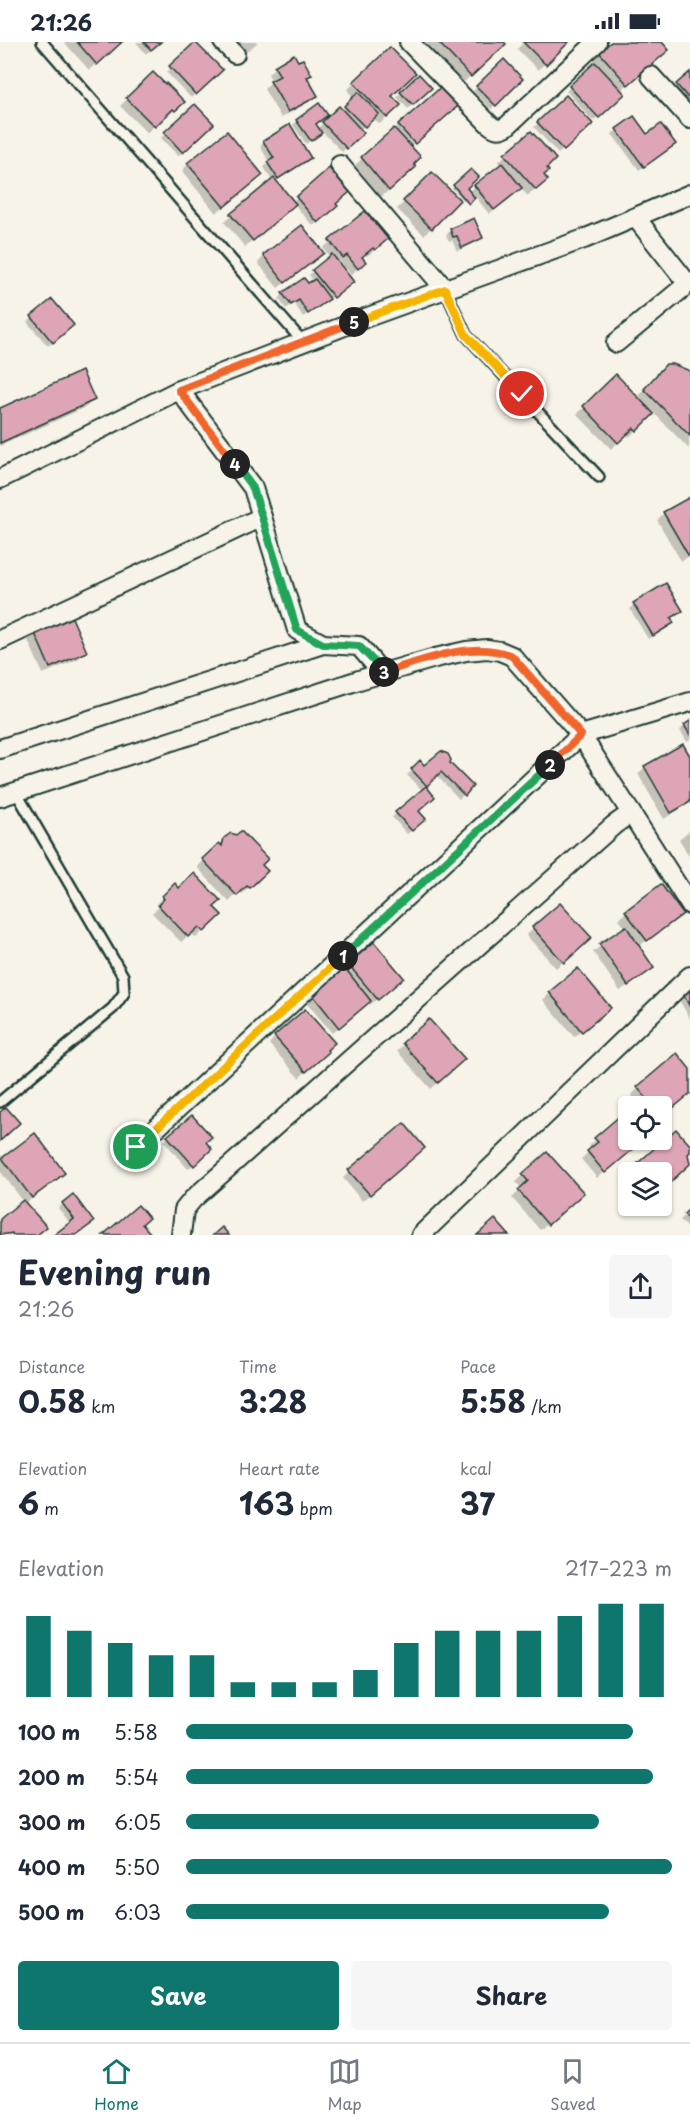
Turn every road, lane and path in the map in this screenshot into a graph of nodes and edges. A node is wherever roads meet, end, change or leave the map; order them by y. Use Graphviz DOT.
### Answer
graph roads {
  1 [pos="42,42"];
  2 [pos="409,42"];
  3 [pos="597,42"];
  4 [pos="651,76"];
  5 [pos="690,119"];
  6 [pos="340,165"];
  7 [pos="690,194"];
  8 [pos="636,218"];
  9 [pos="689,283"];
  10 [pos="445,289"];
  11 [pos="303,342"];
  12 [pos="616,343"];
  13 [pos="179,390"];
  14 [pos="599,477"];
  15 [pos="0,479"];
  16 [pos="262,517"];
  17 [pos="0,640"];
  18 [pos="323,644"];
  19 [pos="382,673"];
  20 [pos="690,702"];
  21 [pos="581,735"];
  22 [pos="0,749"];
  23 [pos="8,794"];
  24 [pos="631,813"];
  25 [pos="690,905"];
  26 [pos="690,976"];
  27 [pos="0,1102"];
  28 [pos="136,1147"];
  29 [pos="181,1235"];
  30 [pos="420,1235"];
  1 -- 11 [label="lane"];
  2 -- 3 [label="street"];
  4 -- 5 [label="street"];
  6 -- 10 [label="street"];
  7 -- 8 [label="street"];
  8 -- 9 [label="street"];
  8 -- 10 [label="street"];
  9 -- 12 [label="street"];
  10 -- 11 [label="street"];
  10 -- 14 [label="lane"];
  11 -- 13 [label="street"];
  13 -- 15 [label="street"];
  13 -- 16 [label="street"];
  16 -- 17 [label="street"];
  16 -- 18 [label="street"];
  18 -- 19 [label="street"];
  18 -- 22 [label="street"];
  19 -- 21 [label="street"];
  19 -- 23 [label="street"];
  20 -- 21 [label="street"];
  21 -- 24 [label="street"];
  21 -- 28 [label="street"];
  23 -- 27 [label="lane"];
  24 -- 25 [label="street"];
  24 -- 29 [label="street"];
  26 -- 30 [label="street"];
}
